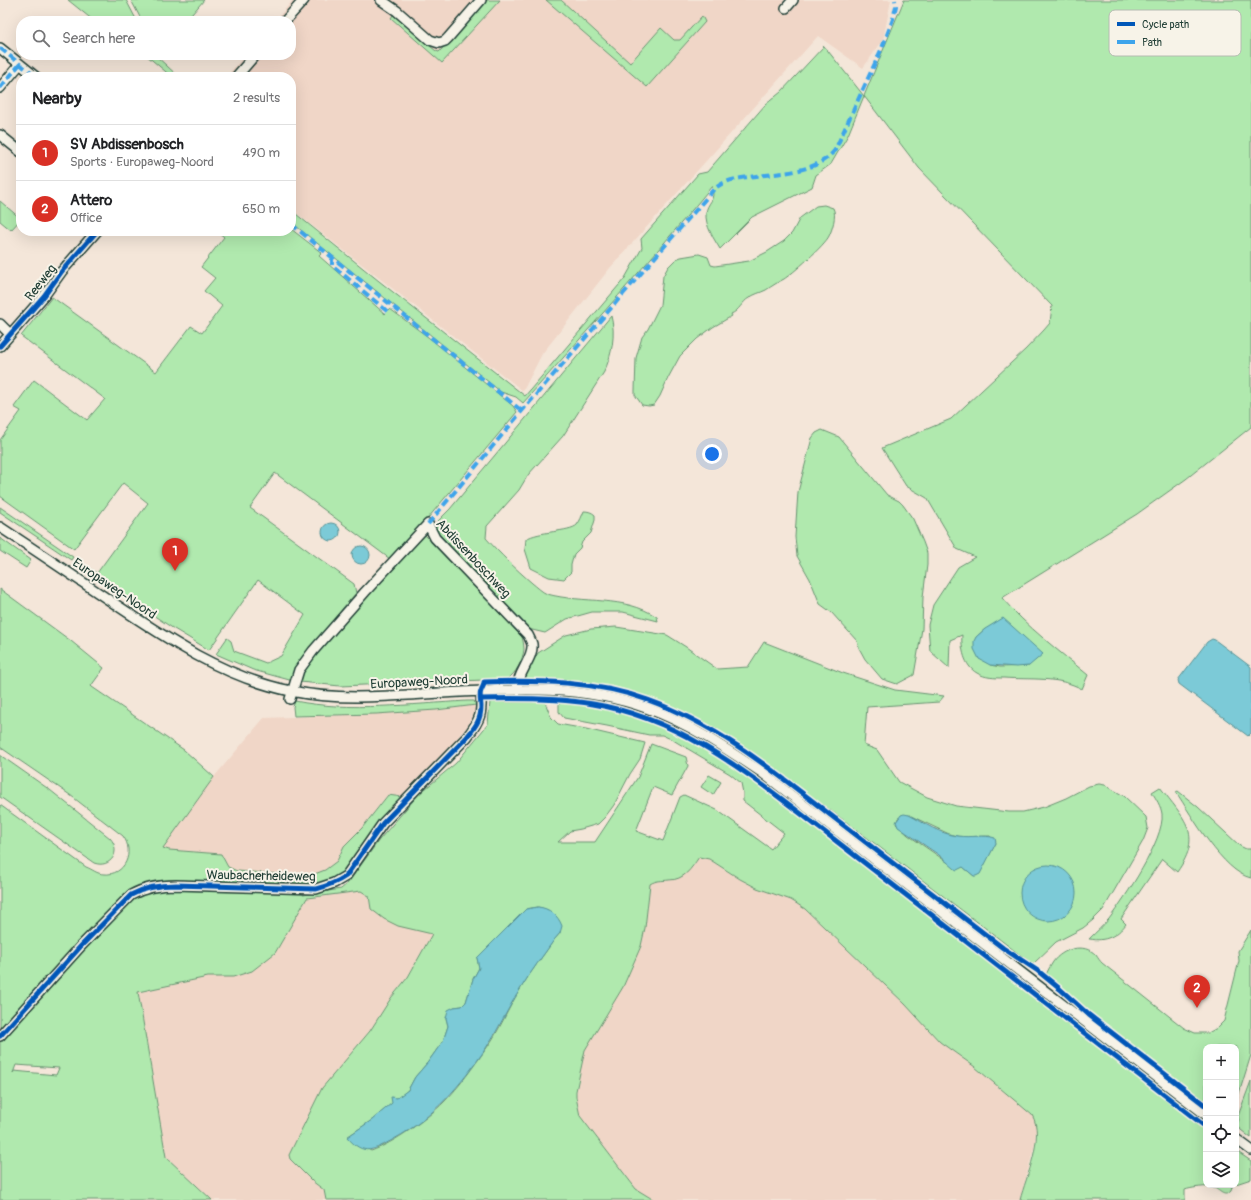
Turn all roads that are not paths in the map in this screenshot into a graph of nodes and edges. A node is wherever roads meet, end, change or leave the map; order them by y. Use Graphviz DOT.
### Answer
graph roads {
  1 [pos="304,0"];
  2 [pos="381,0"];
  3 [pos="481,0"];
  4 [pos="793,0"];
  5 [pos="786,8"];
  6 [pos="290,16"];
  7 [pos="0,48"];
  8 [pos="251,60"];
  9 [pos="20,64"];
  10 [pos="30,72"];
  11 [pos="240,72"];
  12 [pos="0,88"];
  13 [pos="0,135"];
  14 [pos="16,148"];
  15 [pos="93,236"];
  16 [pos="0,324"];
  17 [pos="10,334"];
  18 [pos="0,346"];
  19 [pos="0,527"];
  20 [pos="517,689"];
  21 [pos="481,691"];
  22 [pos="291,695"];
  23 [pos="0,1036"];
  24 [pos="1203,1113"];
  25 [pos="1239,1141"];
  26 [pos="1251,1150"];
  1 -- 6 [label="street"];
  2 -- 3 [label="street"];
  4 -- 5 [label="street"];
  7 -- 9 [label="street"];
  8 -- 11 [label="street"];
  9 -- 10 [label="street"];
  9 -- 12 [label="street"];
  13 -- 14 [label="street"];
  15 -- 17 [label="street, Reeweg"];
  16 -- 17 [label="street"];
  17 -- 18 [label="street, Reeweg"];
  19 -- 22 [label="street, Europaweg-Noord"];
  20 -- 21 [label="street, Europaweg-Noord"];
  20 -- 22 [label="street, Abdissenboschweg"];
  20 -- 24 [label="street, Europaweg-Noord"];
  21 -- 22 [label="street, Europaweg-Noord"];
  21 -- 23 [label="street, Waubacherheideweg"];
  25 -- 26 [label="street"];
}
